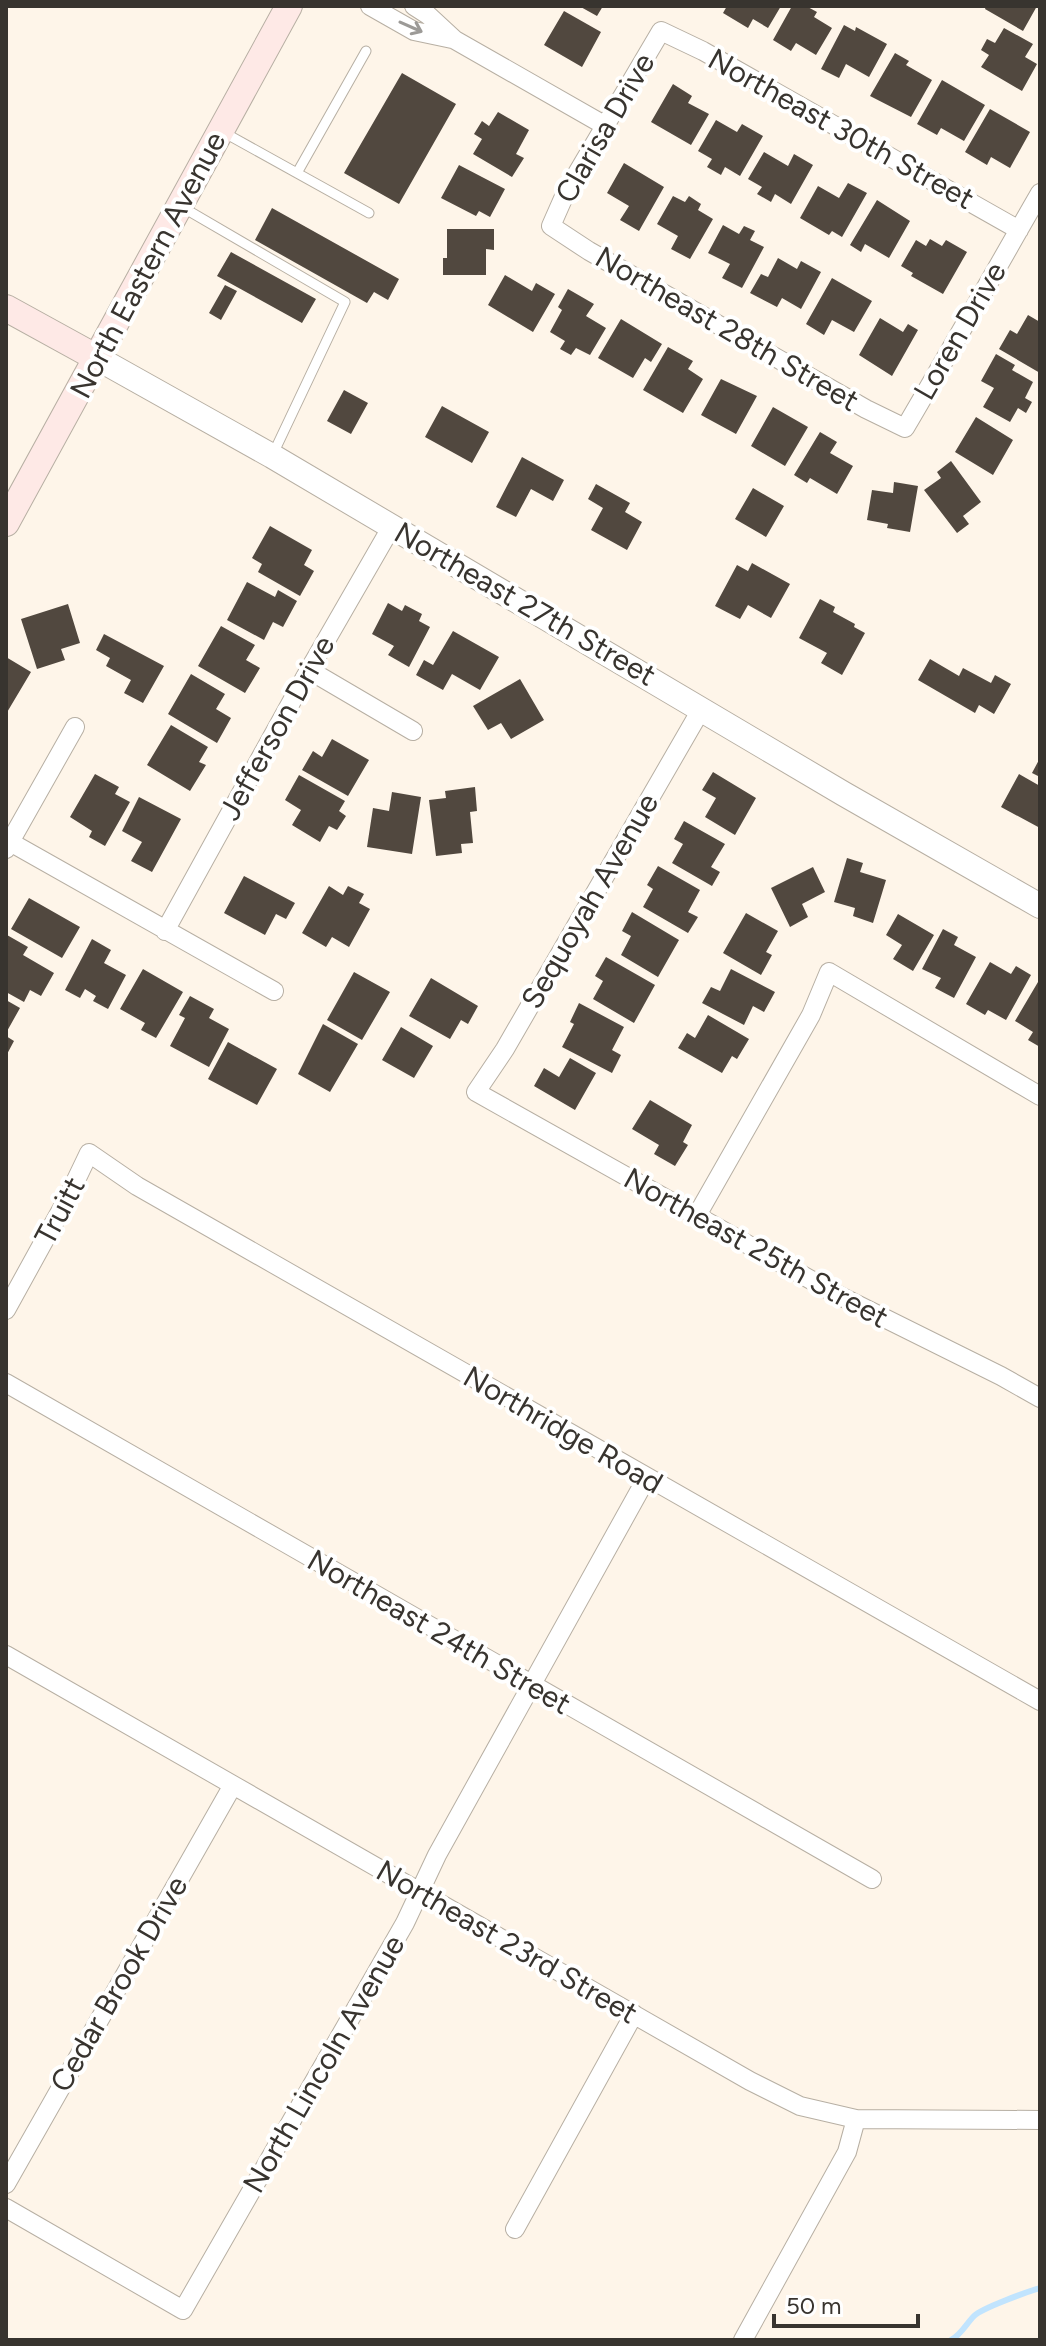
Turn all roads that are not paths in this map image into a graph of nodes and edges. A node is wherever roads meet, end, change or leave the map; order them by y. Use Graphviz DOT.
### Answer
graph roads {
  1 [pos="289,6"];
  2 [pos="370,6"];
  3 [pos="414,6"];
  4 [pos="661,31"];
  5 [pos="455,40"];
  6 [pos="366,51"];
  7 [pos="604,125"];
  8 [pos="220,130"];
  9 [pos="297,173"];
  10 [pos="1040,193"];
  11 [pos="179,205"];
  12 [pos="369,213"];
  13 [pos="551,226"];
  14 [pos="1019,230"];
  15 [pos="6,308"];
  16 [pos="97,358"];
  17 [pos="905,428"];
  18 [pos="272,456"];
  19 [pos="6,523"];
  20 [pos="392,526"];
  21 [pos="309,670"];
  22 [pos="702,708"];
  23 [pos="75,727"];
  24 [pos="413,731"];
  25 [pos="8,845"];
  26 [pos="1040,906"];
  27 [pos="165,931"];
  28 [pos="274,991"];
  29 [pos="476,1092"];
  30 [pos="1040,1096"];
  31 [pos="89,1153"];
  32 [pos="696,1217"];
  33 [pos="7,1306"];
  34 [pos="6,1383"];
  35 [pos="1040,1398"];
  36 [pos="646,1479"];
  37 [pos="6,1655"];
  38 [pos="533,1686"];
  39 [pos="1040,1701"];
  40 [pos="233,1785"];
  41 [pos="872,1879"];
  42 [pos="420,1891"];
  43 [pos="634,2014"];
  44 [pos="856,2119"];
  45 [pos="1040,2120"];
  46 [pos="6,2184"];
  47 [pos="6,2208"];
  48 [pos="515,2229"];
  49 [pos="743,2340"];
  1 -- 8 [label="main road, North Eastern Avenue"];
  2 -- 5 [label="street, one-way"];
  3 -- 5 [label="street"];
  4 -- 7 [label="street, Clarisa Drive"];
  4 -- 14 [label="street, Northeast 30th Street"];
  5 -- 7 [label="street"];
  6 -- 9 [label="lane"];
  7 -- 13 [label="street, Clarisa Drive"];
  8 -- 9 [label="lane"];
  8 -- 11 [label="main road, North Eastern Avenue"];
  9 -- 12 [label="lane"];
  10 -- 14 [label="street, Loren Drive"];
  11 -- 16 [label="main road, North Eastern Avenue"];
  11 -- 18 [label="lane"];
  13 -- 17 [label="street, Northeast 28th Street"];
  14 -- 17 [label="street, Loren Drive"];
  15 -- 16 [label="main road, Northeast 27th Street"];
  16 -- 18 [label="street, Northeast 27th Street"];
  16 -- 19 [label="main road, North Eastern Avenue"];
  18 -- 20 [label="street, Northeast 27th Street"];
  20 -- 21 [label="street, Jefferson Drive"];
  20 -- 22 [label="street, Northeast 27th Street"];
  21 -- 24 [label="street"];
  21 -- 27 [label="street, Jefferson Drive"];
  22 -- 26 [label="street, Northeast 27th Street"];
  22 -- 29 [label="street, Sequoyah Avenue"];
  23 -- 25 [label="street"];
  25 -- 27 [label="street"];
  27 -- 28 [label="street"];
  29 -- 32 [label="street, Northeast 25th Street"];
  30 -- 32 [label="street"];
  31 -- 33 [label="street, Truitt"];
  31 -- 36 [label="street, Northridge Road"];
  32 -- 35 [label="street, Northeast 25th Street"];
  34 -- 38 [label="street, Northeast 24th Street"];
  36 -- 38 [label="street, North Lincoln Avenue"];
  36 -- 39 [label="street, Northridge Road"];
  37 -- 40 [label="street, Northeast 23rd Street"];
  38 -- 41 [label="street, Northeast 24th Street"];
  38 -- 42 [label="street, North Lincoln Avenue"];
  40 -- 42 [label="street, Northeast 23rd Street"];
  40 -- 46 [label="street, Cedar Brook Drive"];
  42 -- 43 [label="street, Northeast 23rd Street"];
  42 -- 47 [label="street, North Lincoln Avenue"];
  43 -- 44 [label="street, Northeast 23rd Street"];
  43 -- 48 [label="street"];
  44 -- 45 [label="street, Northeast 23rd Street"];
  44 -- 49 [label="street"];
}
